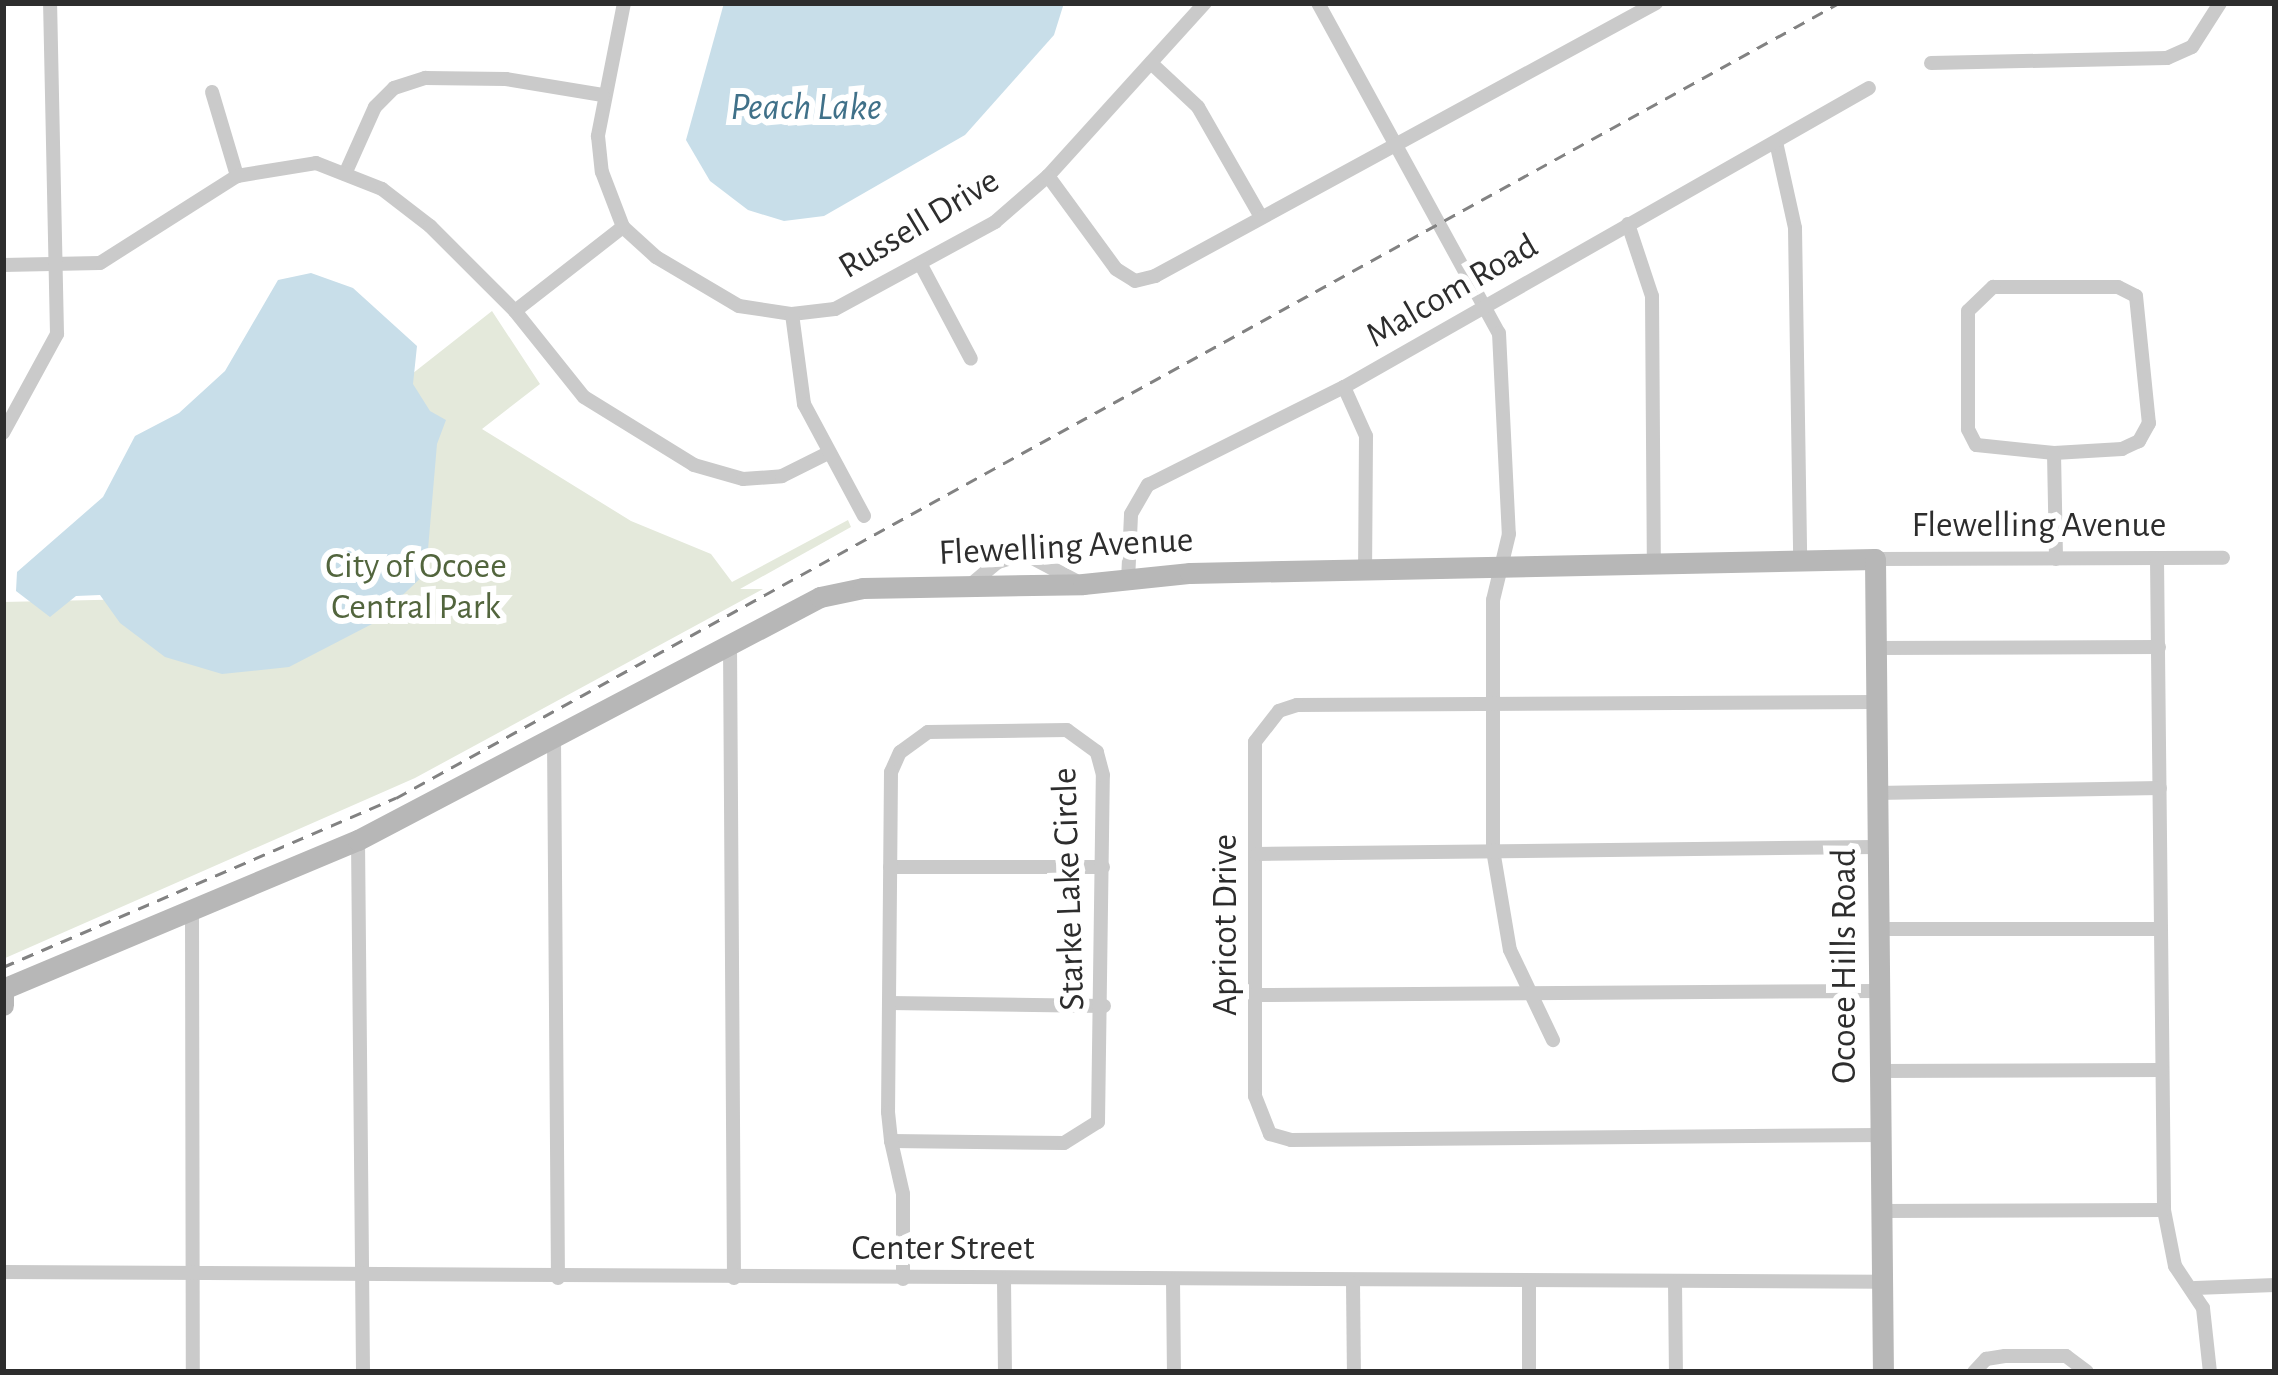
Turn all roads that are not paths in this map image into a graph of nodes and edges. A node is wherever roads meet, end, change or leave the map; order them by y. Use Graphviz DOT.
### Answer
graph roads {
  1 [pos="50,3"];
  2 [pos="624,3"];
  3 [pos="1205,3"];
  4 [pos="1655,3"];
  5 [pos="2220,3"];
  6 [pos="1324,5"];
  7 [pos="1151,63"];
  8 [pos="1931,63"];
  9 [pos="1868,88"];
  10 [pos="212,92"];
  11 [pos="603,95"];
  12 [pos="1776,142"];
  13 [pos="1398,148"];
  14 [pos="345,174"];
  15 [pos="237,176"];
  16 [pos="1048,176"];
  17 [pos="1261,217"];
  18 [pos="1628,224"];
  19 [pos="623,227"];
  20 [pos="3,265"];
  21 [pos="58,266"];
  22 [pos="921,266"];
  23 [pos="1485,307"];
  24 [pos="515,311"];
  25 [pos="792,314"];
  26 [pos="971,358"];
  27 [pos="1344,388"];
  28 [pos="3,433"];
  29 [pos="828,453"];
  30 [pos="2054,453"];
  31 [pos="864,516"];
  32 [pos="1800,558"];
  33 [pos="2224,558"];
  34 [pos="1875,559"];
  35 [pos="2056,559"];
  36 [pos="2157,559"];
  37 [pos="1654,562"];
  38 [pos="1501,565"];
  39 [pos="1365,569"];
  40 [pos="1128,581"];
  41 [pos="1083,584"];
  42 [pos="969,586"];
  43 [pos="730,644"];
  44 [pos="2159,646"];
  45 [pos="1876,648"];
  46 [pos="1876,703"];
  47 [pos="1493,704"];
  48 [pos="554,737"];
  49 [pos="2160,788"];
  50 [pos="1876,793"];
  51 [pos="358,840"];
  52 [pos="1876,847"];
  53 [pos="1493,850"];
  54 [pos="1257,854"];
  55 [pos="890,867"];
  56 [pos="1103,867"];
  57 [pos="192,910"];
  58 [pos="1877,929"];
  59 [pos="2161,929"];
  60 [pos="3,989"];
  61 [pos="1878,991"];
  62 [pos="1529,994"];
  63 [pos="1255,995"];
  64 [pos="889,1003"];
  65 [pos="3,1005"];
  66 [pos="1104,1006"];
  67 [pos="1553,1040"];
  68 [pos="2162,1070"];
  69 [pos="1878,1071"];
  70 [pos="1880,1135"];
  71 [pos="891,1141"];
  72 [pos="2164,1210"];
  73 [pos="1881,1211"];
  74 [pos="3,1272"];
  75 [pos="193,1273"];
  76 [pos="363,1274"];
  77 [pos="558,1278"];
  78 [pos="734,1278"];
  79 [pos="1004,1279"];
  80 [pos="903,1280"];
  81 [pos="1173,1280"];
  82 [pos="1675,1282"];
  83 [pos="1882,1282"];
  84 [pos="1353,1283"];
  85 [pos="1529,1283"];
  86 [pos="2275,1286"];
  87 [pos="2194,1288"];
  88 [pos="193,1372"];
  89 [pos="363,1372"];
  90 [pos="1006,1372"];
  91 [pos="1174,1372"];
  92 [pos="1354,1372"];
  93 [pos="1529,1372"];
  94 [pos="1676,1372"];
  95 [pos="1883,1372"];
  96 [pos="1974,1372"];
  97 [pos="2087,1372"];
  98 [pos="2210,1372"];
  1 -- 21 [label="street"];
  2 -- 11 [label="street"];
  3 -- 7 [label="street, Russell Drive"];
  4 -- 13 [label="street"];
  5 -- 8 [label="street"];
  6 -- 13 [label="street"];
  7 -- 16 [label="street, Russell Drive"];
  7 -- 17 [label="street"];
  9 -- 12 [label="street, Malcom Road"];
  10 -- 15 [label="street"];
  11 -- 14 [label="street"];
  11 -- 19 [label="street"];
  12 -- 18 [label="street, Malcom Road"];
  12 -- 32 [label="street"];
  13 -- 17 [label="street"];
  13 -- 23 [label="street"];
  14 -- 15 [label="street"];
  14 -- 24 [label="street"];
  15 -- 21 [label="street"];
  16 -- 17 [label="street"];
  16 -- 22 [label="street, Russell Drive"];
  18 -- 23 [label="street, Malcom Road"];
  18 -- 37 [label="street"];
  19 -- 24 [label="street"];
  19 -- 25 [label="street, Russell Drive"];
  20 -- 21 [label="street"];
  21 -- 28 [label="street"];
  22 -- 25 [label="street, Russell Drive"];
  22 -- 26 [label="street"];
  23 -- 27 [label="street, Malcom Road"];
  23 -- 38 [label="street"];
  24 -- 29 [label="street"];
  25 -- 29 [label="street"];
  27 -- 39 [label="street"];
  27 -- 40 [label="street, Malcom Road"];
  29 -- 31 [label="street"];
  30 -- 30 [label="street"];
  30 -- 35 [label="street"];
  32 -- 34 [label="street, Flewelling Avenue"];
  32 -- 37 [label="street, Flewelling Avenue"];
  33 -- 36 [label="street, Flewelling Avenue"];
  34 -- 35 [label="street, Flewelling Avenue"];
  34 -- 45 [label="street, Ocoee Hills Road"];
  35 -- 36 [label="street, Flewelling Avenue"];
  36 -- 44 [label="street"];
  37 -- 38 [label="street, Flewelling Avenue"];
  38 -- 39 [label="street, Flewelling Avenue"];
  38 -- 47 [label="street"];
  39 -- 40 [label="street, Flewelling Avenue"];
  40 -- 41 [label="street, Flewelling Avenue"];
  41 -- 42 [label="street, Flewelling Avenue"];
  41 -- 42 [label="street"];
  42 -- 43 [label="street, Flewelling Avenue"];
  43 -- 48 [label="street, Flewelling Avenue"];
  43 -- 78 [label="street"];
  44 -- 45 [label="street"];
  44 -- 49 [label="street"];
  45 -- 46 [label="street, Ocoee Hills Road"];
  46 -- 47 [label="street, Apricot Drive"];
  46 -- 50 [label="street, Ocoee Hills Road"];
  47 -- 53 [label="street"];
  47 -- 54 [label="street, Apricot Drive"];
  48 -- 51 [label="street, Flewelling Avenue"];
  48 -- 77 [label="street"];
  49 -- 50 [label="street"];
  49 -- 59 [label="street"];
  50 -- 52 [label="street, Ocoee Hills Road"];
  51 -- 57 [label="street, Flewelling Avenue"];
  51 -- 76 [label="street"];
  52 -- 53 [label="street"];
  52 -- 58 [label="street, Ocoee Hills Road"];
  53 -- 54 [label="street"];
  53 -- 62 [label="street"];
  54 -- 63 [label="street, Apricot Drive"];
  55 -- 56 [label="street"];
  55 -- 56 [label="street, Starke Lake Circle"];
  55 -- 64 [label="street, Starke Lake Circle"];
  56 -- 66 [label="street, Starke Lake Circle"];
  57 -- 60 [label="street, Flewelling Avenue"];
  57 -- 75 [label="street"];
  58 -- 59 [label="street"];
  58 -- 61 [label="street, Ocoee Hills Road"];
  59 -- 68 [label="street"];
  60 -- 65 [label="street"];
  61 -- 62 [label="street"];
  61 -- 69 [label="street, Ocoee Hills Road"];
  62 -- 63 [label="street"];
  62 -- 67 [label="street"];
  63 -- 70 [label="street, Apricot Drive"];
  64 -- 66 [label="street"];
  64 -- 71 [label="street, Starke Lake Circle"];
  66 -- 71 [label="street, Starke Lake Circle"];
  68 -- 69 [label="street"];
  68 -- 72 [label="street"];
  69 -- 70 [label="street, Ocoee Hills Road"];
  70 -- 73 [label="street, Ocoee Hills Road"];
  71 -- 80 [label="street, Starke Lake Circle"];
  72 -- 73 [label="street"];
  72 -- 87 [label="street"];
  73 -- 83 [label="street, Ocoee Hills Road"];
  74 -- 75 [label="street, Center Street"];
  75 -- 76 [label="street, Center Street"];
  75 -- 88 [label="street"];
  76 -- 77 [label="street, Center Street"];
  76 -- 89 [label="street"];
  77 -- 78 [label="street, Center Street"];
  78 -- 80 [label="street, Center Street"];
  79 -- 80 [label="street, Center Street"];
  79 -- 81 [label="street, Center Street"];
  79 -- 90 [label="street"];
  81 -- 84 [label="street, Center Street"];
  81 -- 91 [label="street"];
  82 -- 83 [label="street, Center Street"];
  82 -- 85 [label="street, Center Street"];
  82 -- 94 [label="street"];
  83 -- 95 [label="street, Ocoee Hills Road"];
  84 -- 85 [label="street, Center Street"];
  84 -- 92 [label="street"];
  85 -- 93 [label="street"];
  86 -- 87 [label="street"];
  87 -- 98 [label="street"];
  96 -- 97 [label="street"];
}
